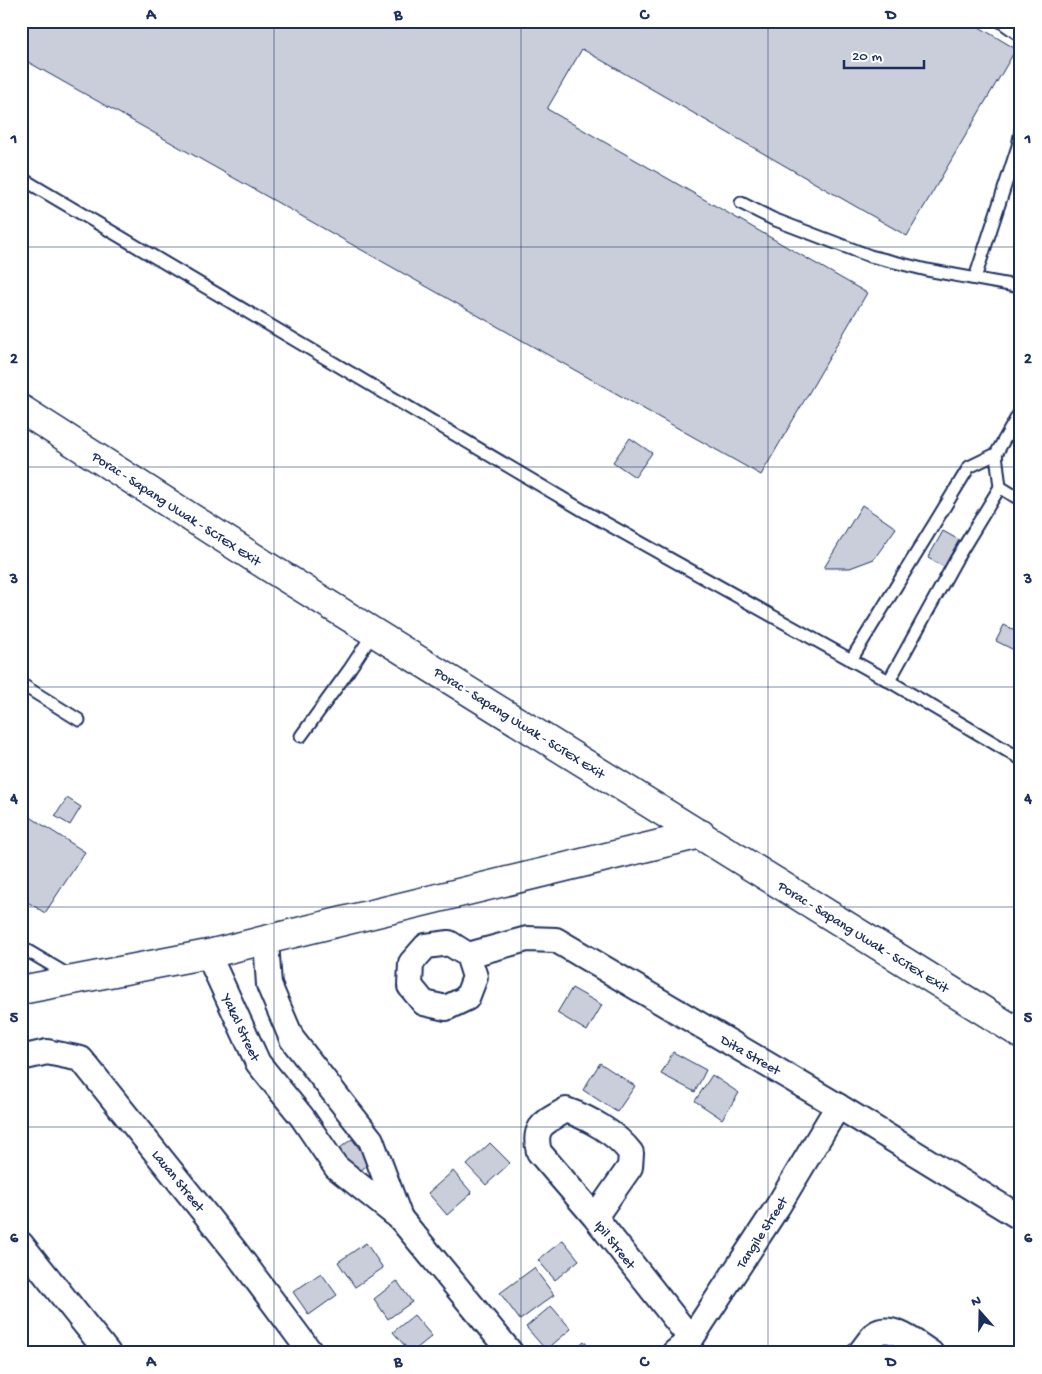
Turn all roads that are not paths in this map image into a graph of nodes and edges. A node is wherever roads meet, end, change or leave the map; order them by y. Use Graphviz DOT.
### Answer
graph roads {
  1 [pos="1000,21"];
  2 [pos="1021,36"];
  3 [pos="1021,130"];
  4 [pos="21,178"];
  5 [pos="741,203"];
  6 [pos="975,278"];
  7 [pos="1021,287"];
  8 [pos="21,409"];
  9 [pos="1021,410"];
  10 [pos="996,454"];
  11 [pos="1000,487"];
  12 [pos="1021,500"];
  13 [pos="374,632"];
  14 [pos="851,660"];
  15 [pos="889,681"];
  16 [pos="21,684"];
  17 [pos="79,720"];
  18 [pos="301,736"];
  19 [pos="1021,759"];
  20 [pos="701,834"];
  21 [pos="266,941"];
  22 [pos="21,947"];
  23 [pos="208,954"];
  24 [pos="468,955"];
  25 [pos="78,980"];
  26 [pos="21,990"];
  27 [pos="1021,1034"];
  28 [pos="21,1058"];
  29 [pos="333,1093"];
  30 [pos="838,1106"];
  31 [pos="302,1117"];
  32 [pos="596,1217"];
  33 [pos="400,1218"];
  34 [pos="1021,1218"];
  35 [pos="21,1244"];
  36 [pos="683,1346"];
  37 [pos="108,1353"];
  38 [pos="311,1353"];
  39 [pos="511,1353"];
  40 [pos="860,1353"];
  41 [pos="931,1353"];
  1 -- 2 [label="lane"];
  3 -- 6 [label="lane"];
  4 -- 14 [label="lane"];
  5 -- 6 [label="lane"];
  6 -- 7 [label="lane"];
  8 -- 13 [label="main road, Porac - Sapang Uwak - SCTEX Exit"];
  9 -- 10 [label="lane"];
  10 -- 11 [label="lane"];
  10 -- 14 [label="lane"];
  11 -- 12 [label="lane"];
  11 -- 15 [label="lane"];
  13 -- 18 [label="lane"];
  13 -- 20 [label="main road, Porac - Sapang Uwak - SCTEX Exit"];
  14 -- 15 [label="lane"];
  15 -- 19 [label="lane"];
  16 -- 17 [label="lane"];
  20 -- 21 [label="main road"];
  20 -- 27 [label="main road, Porac - Sapang Uwak - SCTEX Exit"];
  21 -- 23 [label="main road"];
  21 -- 29 [label="street, Yakal Street"];
  22 -- 25 [label="lane"];
  23 -- 25 [label="main road"];
  23 -- 31 [label="street, Yakal Street"];
  24 -- 30 [label="street, Dita Street"];
  25 -- 26 [label="main road"];
  28 -- 38 [label="street, Lauan Street"];
  29 -- 31 [label="street"];
  29 -- 33 [label="street, Yakal Street"];
  30 -- 34 [label="street, Dita Street"];
  30 -- 36 [label="street, Tangile Street"];
  31 -- 33 [label="street, Yakal Street"];
  32 -- 32 [label="street, Ipil Street"];
  32 -- 36 [label="street, Ipil Street"];
  33 -- 39 [label="street, Yakal Street"];
  35 -- 37 [label="street"];
  40 -- 41 [label="street"];
}
